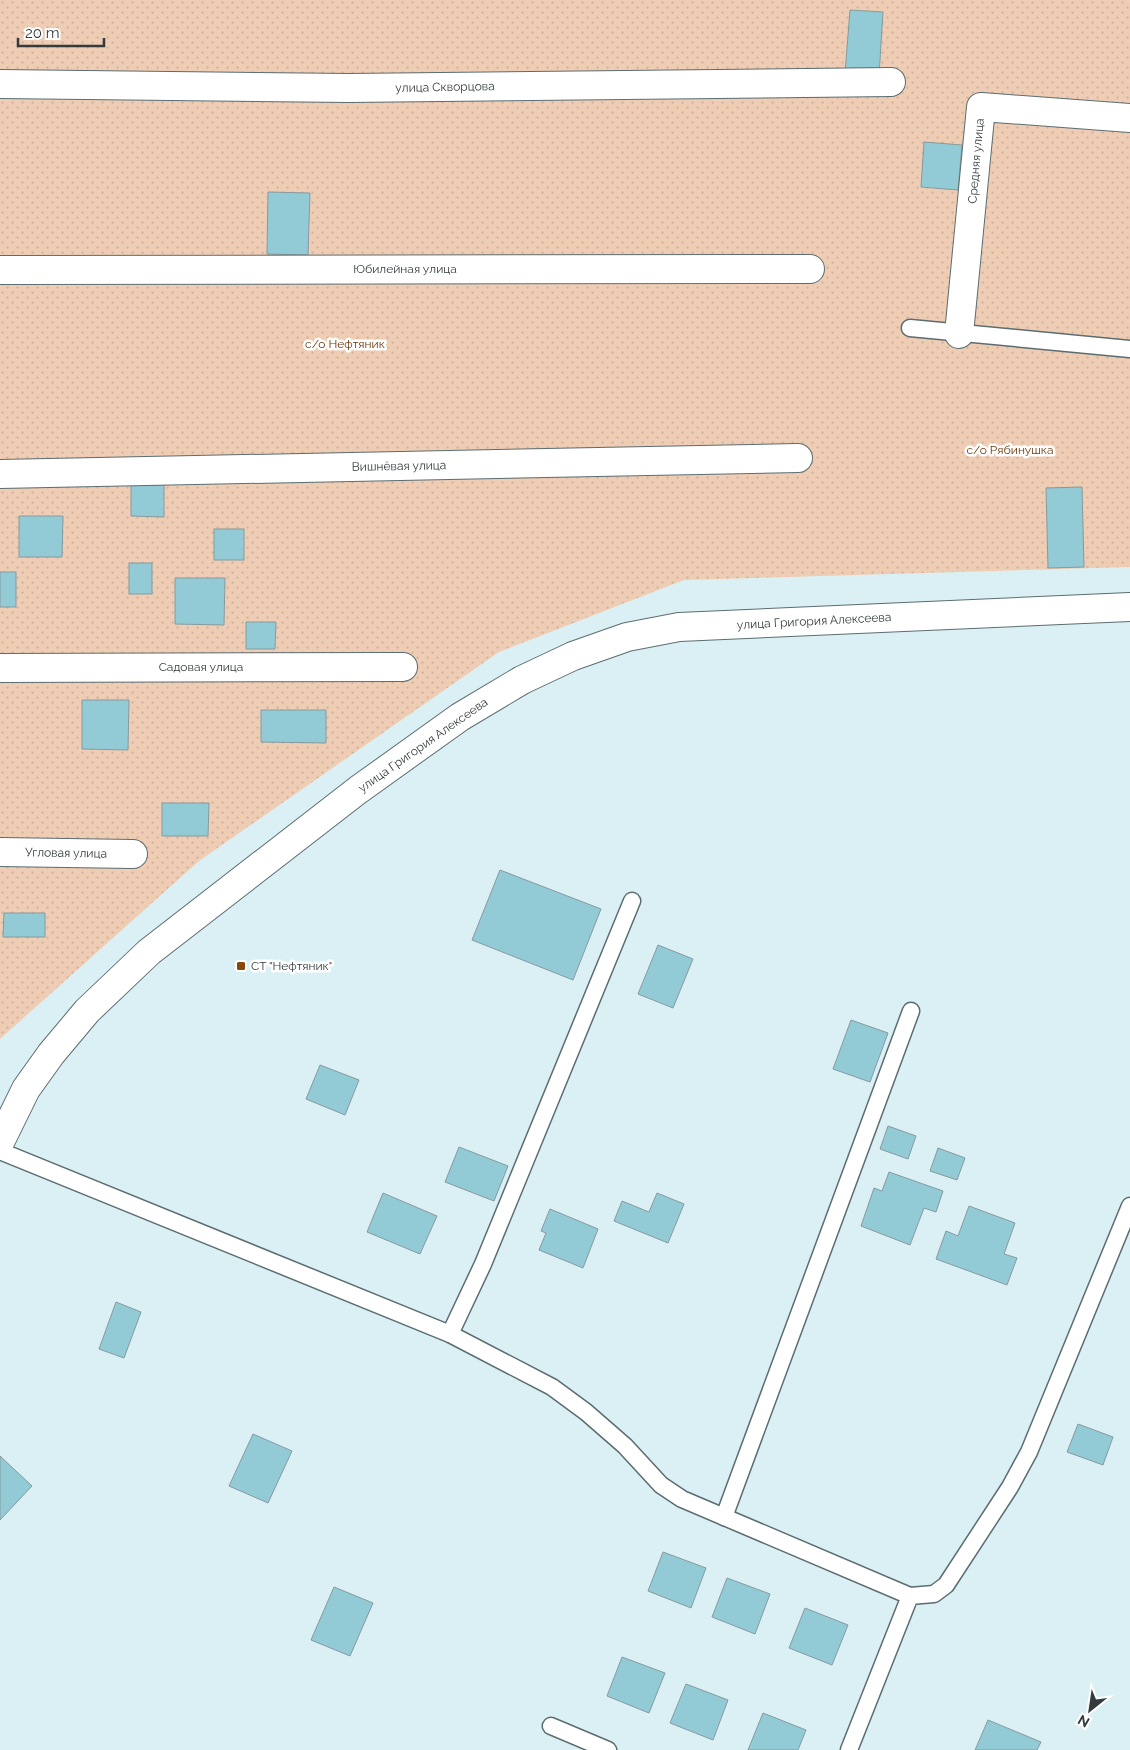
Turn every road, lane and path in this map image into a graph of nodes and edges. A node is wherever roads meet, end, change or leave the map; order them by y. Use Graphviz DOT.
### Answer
graph roads {
  1 [pos="891,82"];
  2 [pos="0,84"];
  3 [pos="1130,118"];
  4 [pos="810,269"];
  5 [pos="0,270"];
  6 [pos="910,328"];
  7 [pos="959,334"];
  8 [pos="1130,349"];
  9 [pos="798,458"];
  10 [pos="0,474"];
  11 [pos="1130,607"];
  12 [pos="403,667"];
  13 [pos="0,668"];
  14 [pos="0,852"];
  15 [pos="133,854"];
  16 [pos="632,901"];
  17 [pos="911,1011"];
  18 [pos="0,1142"];
  19 [pos="0,1151"];
  20 [pos="1130,1206"];
  21 [pos="450,1334"];
  22 [pos="724,1517"];
  23 [pos="910,1596"];
  24 [pos="551,1726"];
  25 [pos="608,1750"];
  26 [pos="849,1750"];
  1 -- 2 [label="street, улица Скворцова"];
  3 -- 7 [label="street, Средняя улица"];
  4 -- 5 [label="street, Юбилейная улица"];
  6 -- 7 [label="lane"];
  7 -- 8 [label="lane"];
  9 -- 10 [label="street, Вишнёвая улица"];
  11 -- 18 [label="street, улица Григория Алексеева"];
  12 -- 13 [label="street, Садовая улица"];
  14 -- 15 [label="street, Угловая улица"];
  16 -- 21 [label="lane"];
  17 -- 22 [label="lane"];
  19 -- 21 [label="lane"];
  20 -- 23 [label="lane"];
  21 -- 22 [label="lane"];
  22 -- 23 [label="lane"];
  23 -- 26 [label="lane"];
  24 -- 25 [label="lane"];
}
